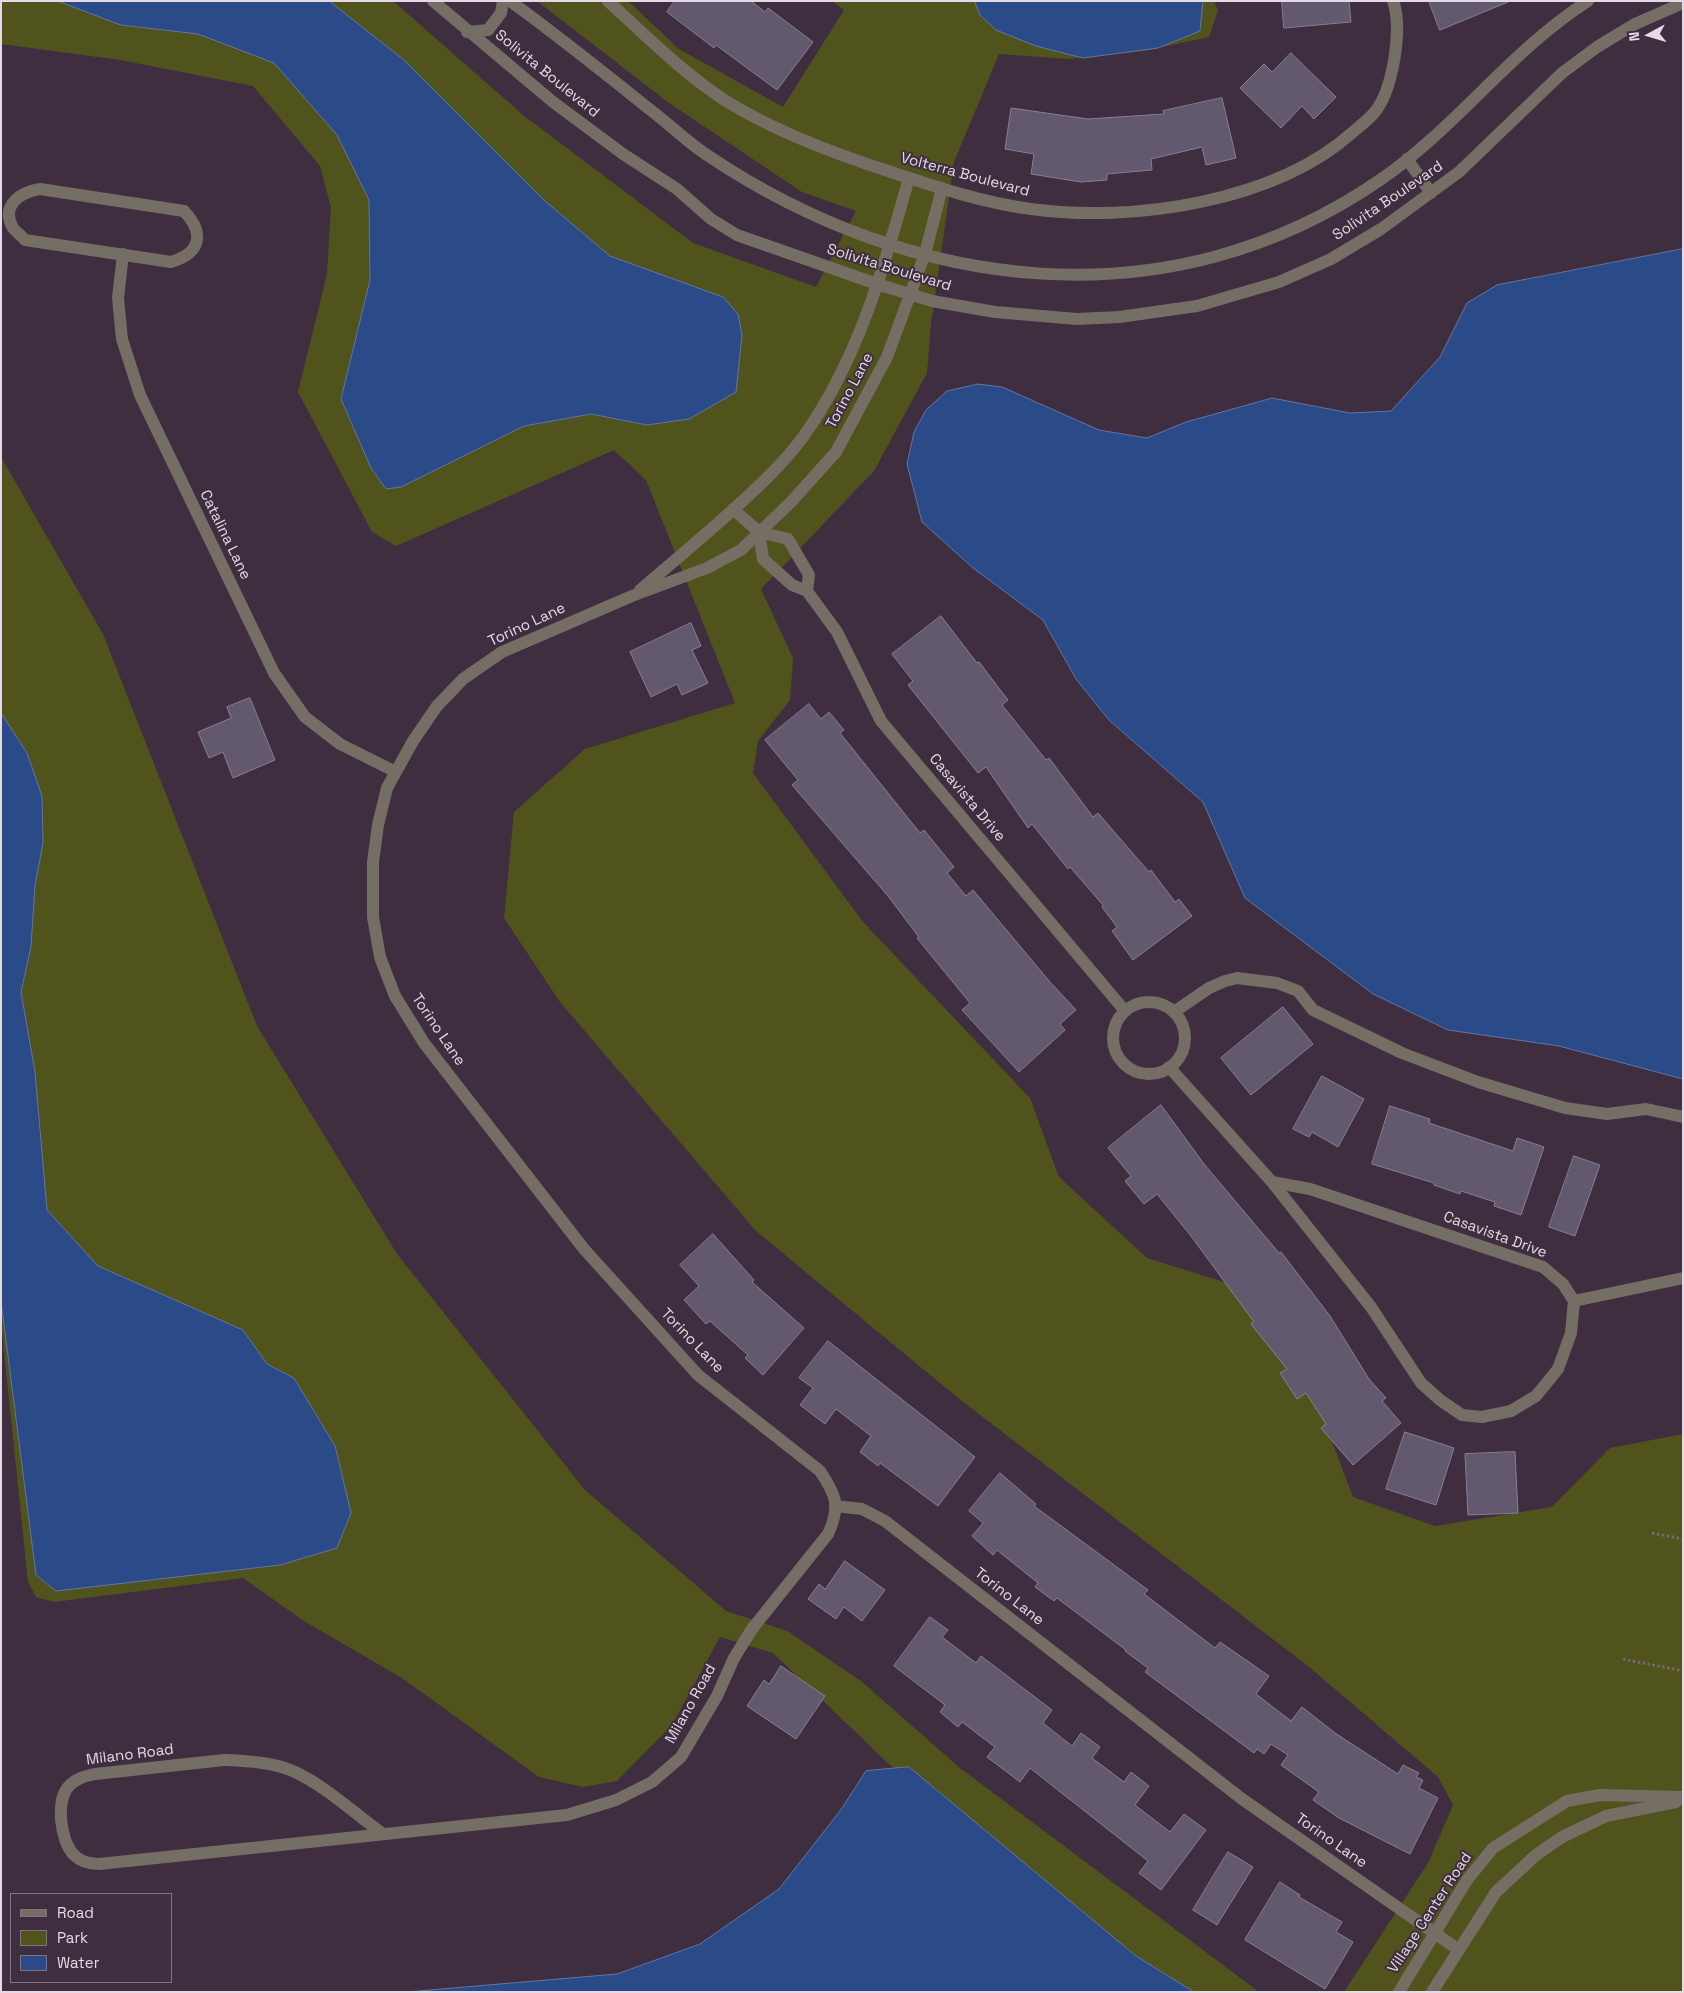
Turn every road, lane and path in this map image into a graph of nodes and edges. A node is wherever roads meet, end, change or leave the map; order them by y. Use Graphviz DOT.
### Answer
graph roads {
  1 [pos="433,1"];
  2 [pos="503,1"];
  3 [pos="510,1"];
  4 [pos="608,1"];
  5 [pos="1393,1"];
  6 [pos="1588,1"];
  7 [pos="1683,3"];
  8 [pos="468,32"];
  9 [pos="1407,159"];
  10 [pos="908,178"];
  11 [pos="942,188"];
  12 [pos="1431,193"];
  13 [pos="891,244"];
  14 [pos="123,254"];
  15 [pos="925,254"];
  16 [pos="877,284"];
  17 [pos="910,295"];
  18 [pos="733,509"];
  19 [pos="759,532"];
  20 [pos="807,591"];
  21 [pos="632,596"];
  22 [pos="396,772"];
  23 [pos="1125,1011"];
  24 [pos="1174,1012"];
  25 [pos="1169,1067"];
  26 [pos="1683,1117"];
  27 [pos="1272,1182"];
  28 [pos="1683,1278"];
  29 [pos="1574,1301"];
  30 [pos="835,1506"];
  31 [pos="1652,1533"];
  32 [pos="1683,1539"];
  33 [pos="1623,1659"];
  34 [pos="1683,1671"];
  35 [pos="1683,1799"];
  36 [pos="383,1834"];
  37 [pos="1435,1933"];
  38 [pos="1459,1950"];
  39 [pos="1399,1992"];
  40 [pos="1432,1992"];
  1 -- 8 [label="street, Solivita Boulevard"];
  2 -- 8 [label="street"];
  3 -- 13 [label="street, Solivita Boulevard"];
  4 -- 10 [label="street, Volterra Boulevard"];
  5 -- 11 [label="street, Volterra Boulevard"];
  6 -- 9 [label="street, Solivita Boulevard"];
  7 -- 12 [label="street, Solivita Boulevard"];
  8 -- 16 [label="street, Solivita Boulevard"];
  9 -- 12 [label="street"];
  9 -- 15 [label="street, Solivita Boulevard"];
  10 -- 11 [label="street, Volterra Boulevard"];
  10 -- 13 [label="street, Torino Lane"];
  11 -- 15 [label="street, Torino Lane"];
  12 -- 17 [label="street, Solivita Boulevard"];
  13 -- 15 [label="street, Solivita Boulevard"];
  13 -- 16 [label="street, Torino Lane"];
  14 -- 14 [label="street"];
  14 -- 22 [label="street, Catalina Lane"];
  15 -- 17 [label="street, Torino Lane"];
  16 -- 17 [label="street, Solivita Boulevard"];
  16 -- 18 [label="street, Torino Lane"];
  17 -- 19 [label="street, Torino Lane"];
  18 -- 19 [label="street"];
  18 -- 21 [label="street, Torino Lane"];
  19 -- 20 [label="street, Casavista Drive"];
  19 -- 20 [label="street"];
  19 -- 21 [label="street, Torino Lane"];
  20 -- 23 [label="street, Casavista Drive"];
  21 -- 22 [label="street, Torino Lane"];
  22 -- 30 [label="street, Torino Lane"];
  23 -- 24 [label="street"];
  23 -- 25 [label="street"];
  24 -- 25 [label="street"];
  24 -- 26 [label="street"];
  25 -- 27 [label="street"];
  27 -- 29 [label="street, Casavista Drive"];
  27 -- 29 [label="street"];
  28 -- 29 [label="street"];
  30 -- 36 [label="street, Milano Road"];
  30 -- 37 [label="street, Torino Lane"];
  31 -- 32 [label="path"];
  33 -- 34 [label="path"];
  35 -- 37 [label="street, Village Center Road"];
  35 -- 38 [label="street, Village Center Road"];
  36 -- 36 [label="street, Milano Road"];
  37 -- 38 [label="street, Torino Lane"];
  37 -- 39 [label="street, Village Center Road"];
  38 -- 40 [label="street, Village Center Road"];
}
